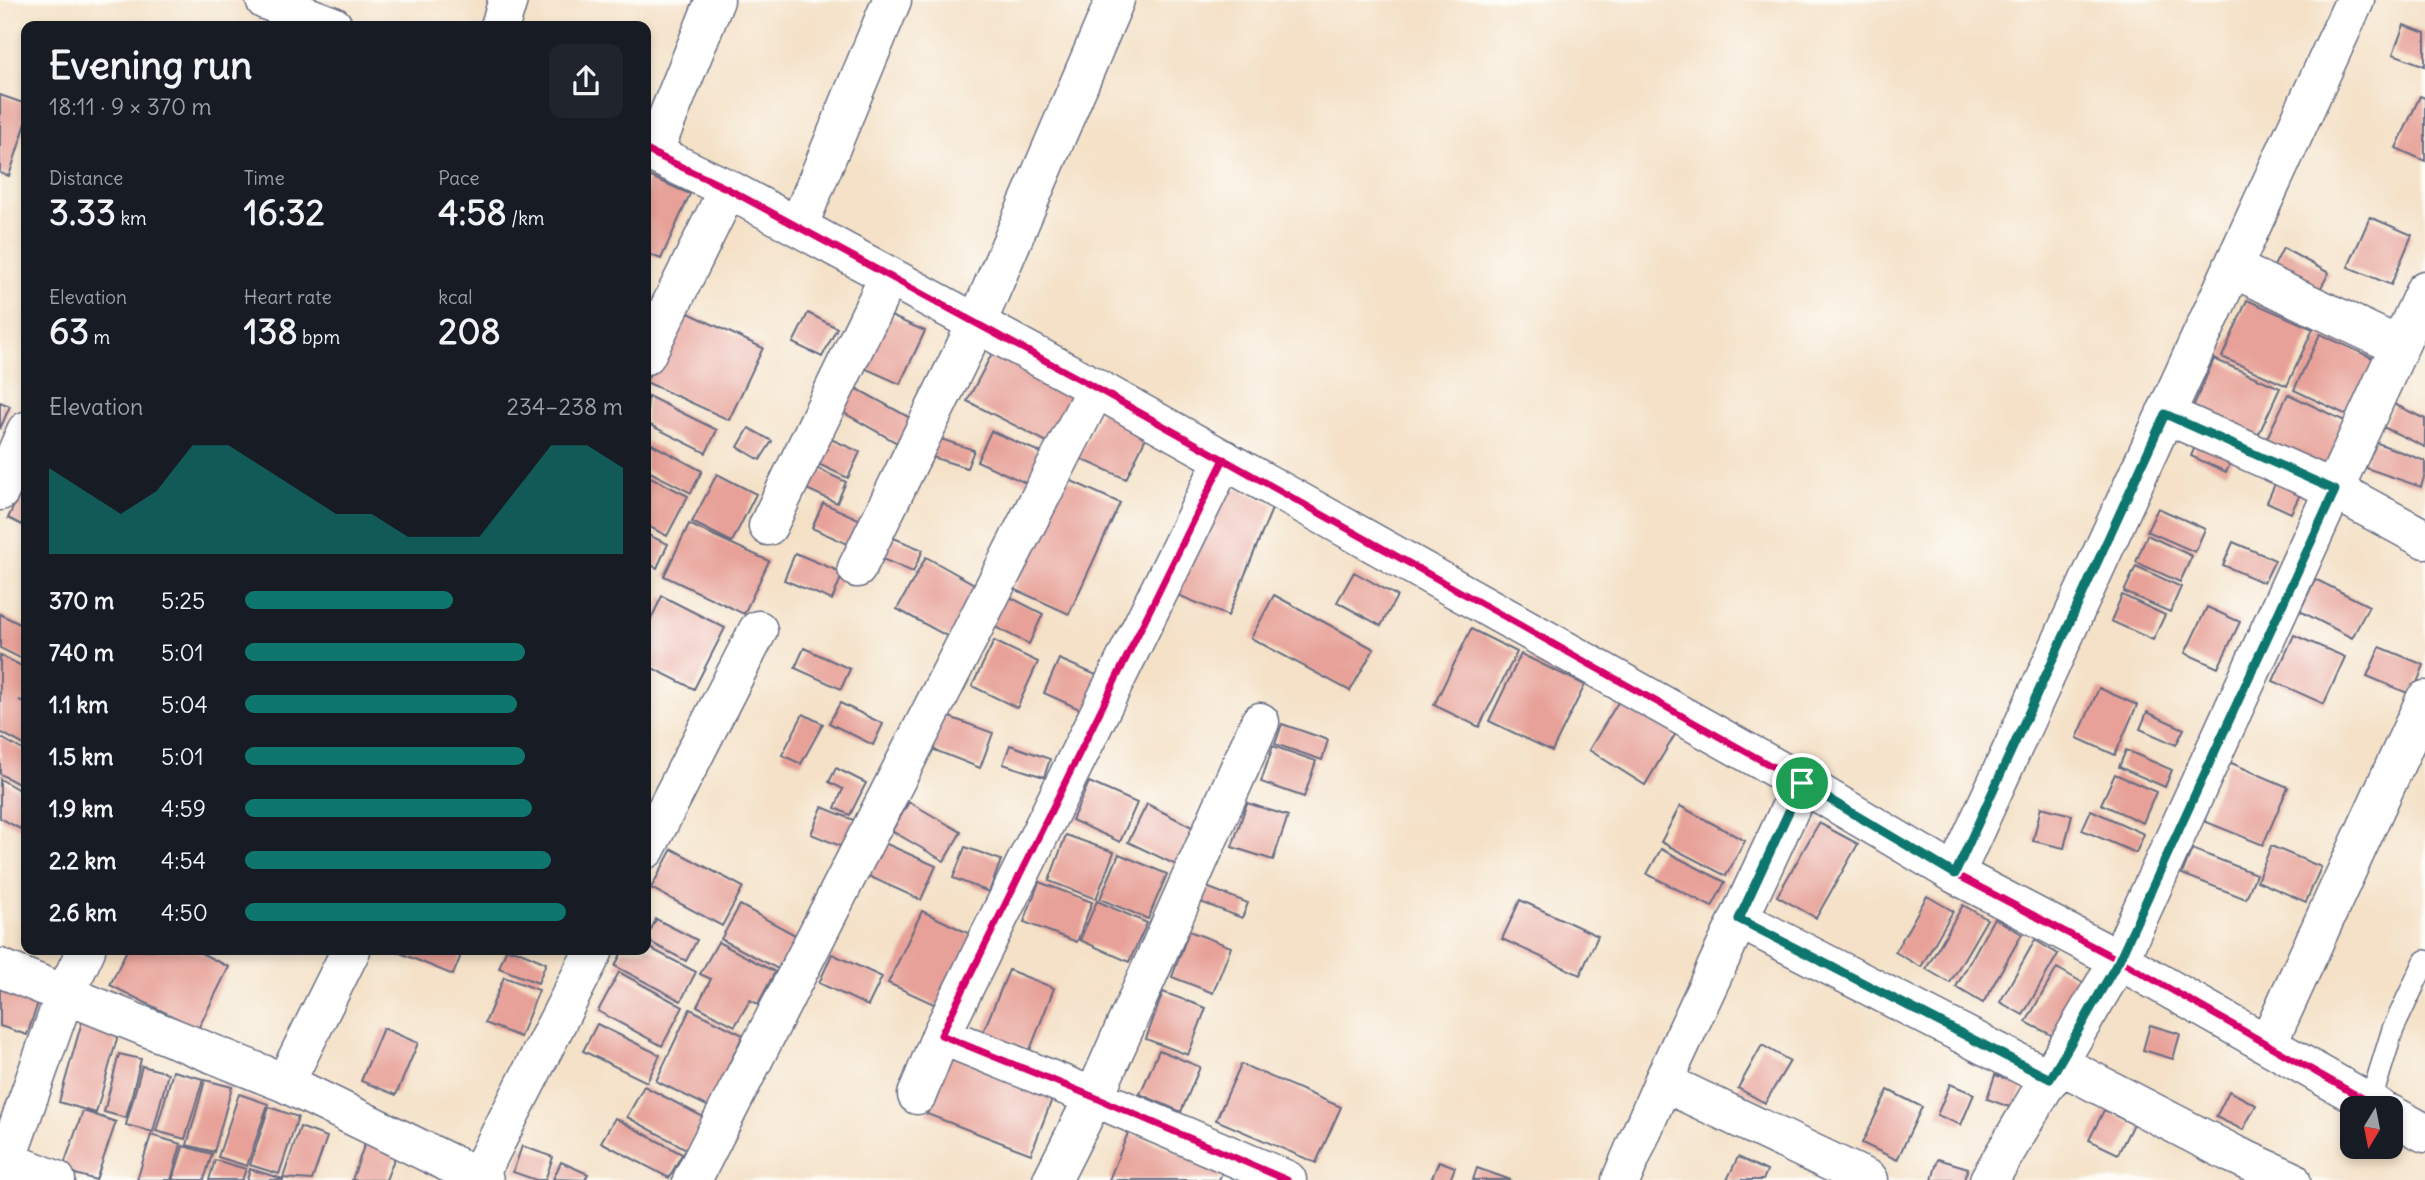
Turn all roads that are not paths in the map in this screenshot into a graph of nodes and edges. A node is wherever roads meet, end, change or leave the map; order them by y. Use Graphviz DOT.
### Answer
graph roads {
  1 [pos="266,0"];
  2 [pos="508,0"];
  3 [pos="715,0"];
  4 [pos="892,0"];
  5 [pos="1115,0"];
  6 [pos="2355,0"];
  7 [pos="320,21"];
  8 [pos="502,21"];
  9 [pos="651,150"];
  10 [pos="651,152"];
  11 [pos="728,189"];
  12 [pos="798,227"];
  13 [pos="2232,268"];
  14 [pos="889,276"];
  15 [pos="2425,290"];
  16 [pos="977,323"];
  17 [pos="651,345"];
  18 [pos="2399,346"];
  19 [pos="1096,388"];
  20 [pos="2165,414"];
  21 [pos="21,443"];
  22 [pos="1224,459"];
  23 [pos="2335,490"];
  24 [pos="0,491"];
  25 [pos="768,526"];
  26 [pos="2425,539"];
  27 [pos="857,568"];
  28 [pos="758,630"];
  29 [pos="2425,700"];
  30 [pos="1260,722"];
  31 [pos="1802,783"];
  32 [pos="651,839"];
  33 [pos="1955,874"];
  34 [pos="1739,919"];
  35 [pos="84,955"];
  36 [pos="349,955"];
  37 [pos="592,955"];
  38 [pos="2119,960"];
  39 [pos="2425,961"];
  40 [pos="0,968"];
  41 [pos="65,994"];
  42 [pos="941,1035"];
  43 [pos="2268,1044"];
  44 [pos="2054,1071"];
  45 [pos="1663,1082"];
  46 [pos="285,1083"];
  47 [pos="917,1095"];
  48 [pos="2359,1096"];
  49 [pos="2382,1096"];
  50 [pos="1094,1097"];
  51 [pos="2403,1121"];
  52 [pos="2425,1133"];
  53 [pos="2,1165"];
  54 [pos="481,1178"];
  55 [pos="56,1180"];
  56 [pos="692,1180"];
  57 [pos="1052,1180"];
  58 [pos="1287,1180"];
  59 [pos="1621,1180"];
  60 [pos="1869,1180"];
  61 [pos="1989,1180"];
  62 [pos="2291,1180"];
  1 -- 7 [label="street"];
  2 -- 8 [label="street"];
  3 -- 9 [label="street"];
  4 -- 12 [label="street"];
  5 -- 16 [label="street"];
  6 -- 13 [label="street"];
  10 -- 11 [label="street"];
  11 -- 12 [label="street"];
  11 -- 17 [label="street"];
  12 -- 14 [label="street"];
  13 -- 18 [label="street"];
  13 -- 20 [label="street"];
  14 -- 16 [label="street"];
  14 -- 25 [label="street"];
  15 -- 18 [label="street"];
  16 -- 19 [label="street"];
  16 -- 27 [label="street"];
  18 -- 23 [label="street"];
  19 -- 22 [label="street"];
  19 -- 56 [label="street"];
  20 -- 23 [label="street"];
  20 -- 33 [label="street"];
  21 -- 24 [label="street"];
  22 -- 31 [label="street"];
  22 -- 42 [label="street"];
  23 -- 26 [label="street"];
  23 -- 38 [label="street"];
  28 -- 32 [label="street"];
  29 -- 43 [label="street"];
  30 -- 50 [label="street"];
  31 -- 33 [label="street"];
  31 -- 34 [label="street"];
  33 -- 38 [label="street"];
  34 -- 44 [label="street"];
  34 -- 45 [label="street"];
  35 -- 41 [label="street"];
  36 -- 46 [label="street"];
  37 -- 54 [label="street"];
  38 -- 43 [label="street"];
  38 -- 44 [label="street"];
  39 -- 49 [label="lane"];
  40 -- 41 [label="street"];
  41 -- 46 [label="street"];
  41 -- 53 [label="street"];
  42 -- 47 [label="street"];
  42 -- 50 [label="street"];
  43 -- 48 [label="street"];
  44 -- 61 [label="street"];
  44 -- 62 [label="street"];
  45 -- 59 [label="street"];
  45 -- 60 [label="street"];
  46 -- 54 [label="street"];
  50 -- 57 [label="street"];
  50 -- 58 [label="street"];
  51 -- 52 [label="street"];
  53 -- 55 [label="street"];
}
